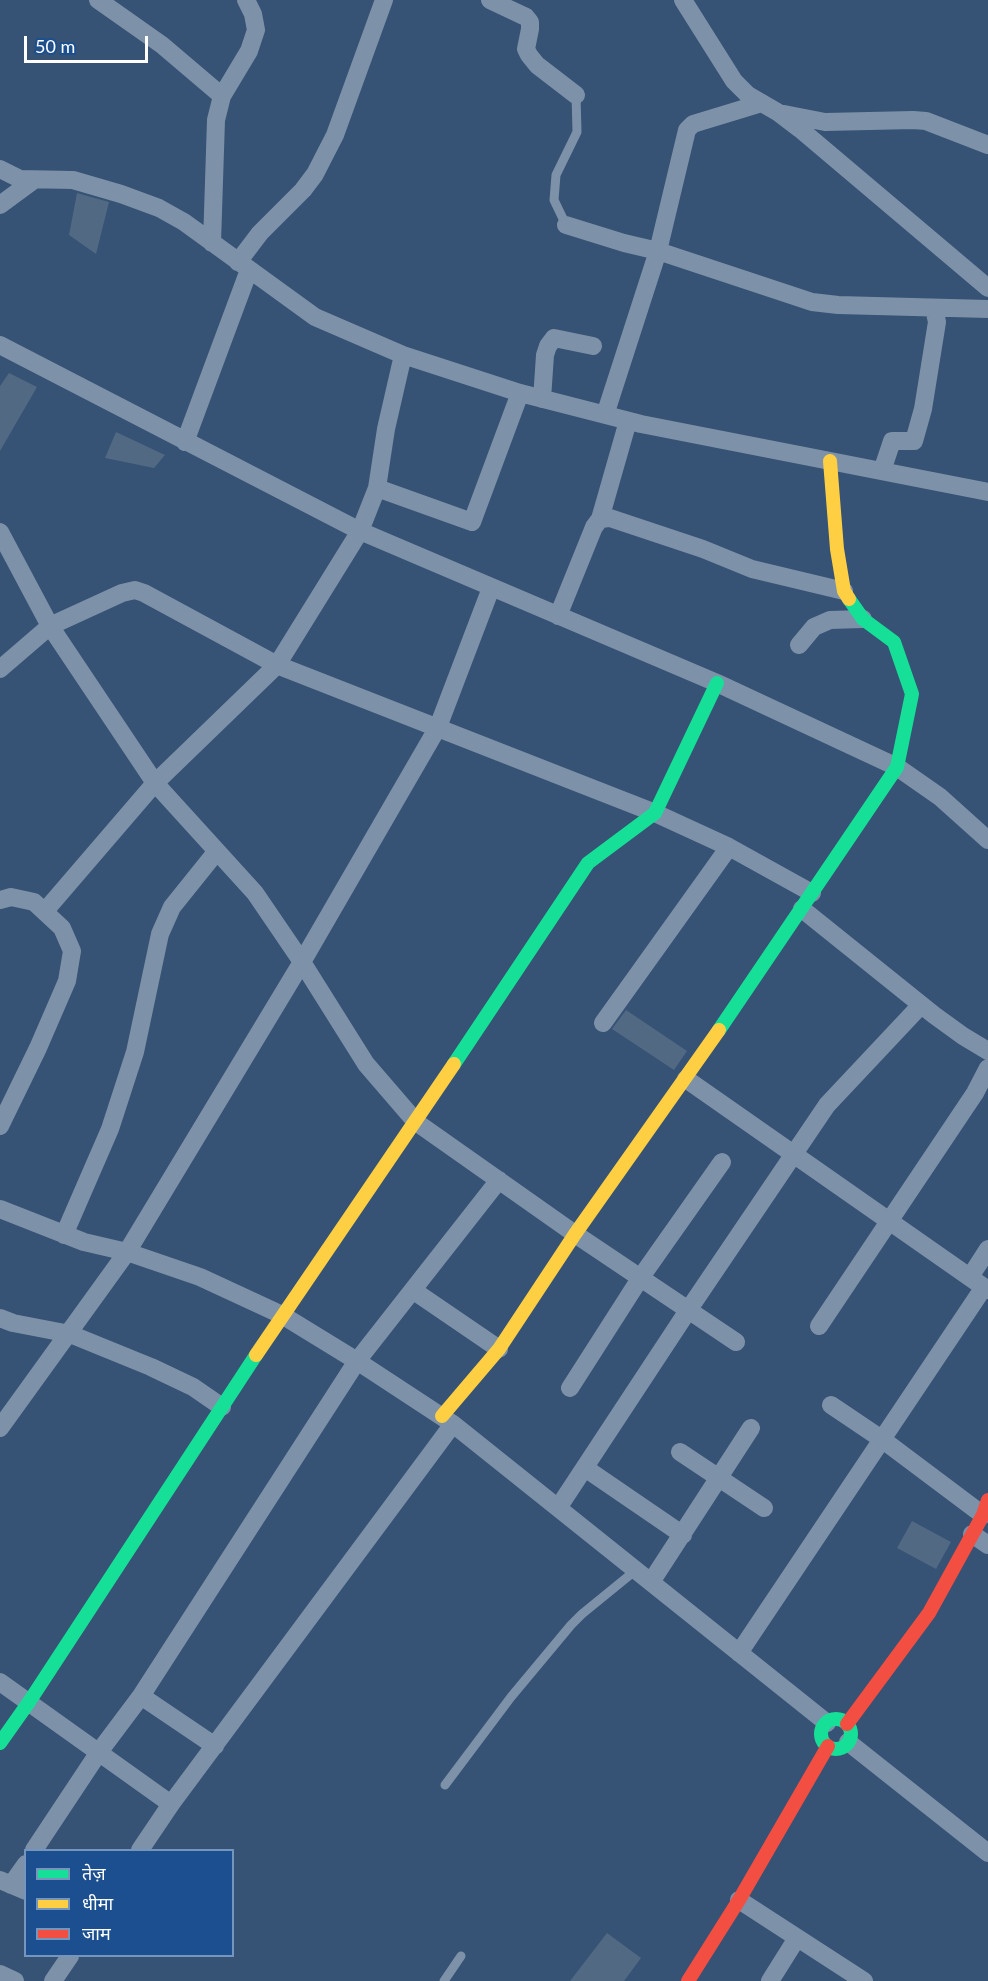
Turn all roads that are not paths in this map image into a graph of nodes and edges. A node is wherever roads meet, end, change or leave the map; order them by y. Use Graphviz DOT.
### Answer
graph roads {
  1 [pos="98,0"];
  2 [pos="246,0"];
  3 [pos="384,0"];
  4 [pos="490,0"];
  5 [pos="683,0"];
  6 [pos="576,95"];
  7 [pos="222,96"];
  8 [pos="762,103"];
  9 [pos="779,113"];
  10 [pos="988,145"];
  11 [pos="0,169"];
  12 [pos="34,180"];
  13 [pos="0,205"];
  14 [pos="566,225"];
  15 [pos="212,243"];
  16 [pos="658,251"];
  17 [pos="244,266"];
  18 [pos="988,288"];
  19 [pos="934,308"];
  20 [pos="988,309"];
  21 [pos="0,345"];
  22 [pos="593,346"];
  23 [pos="403,355"];
  24 [pos="520,393"];
  25 [pos="542,399"];
  26 [pos="605,415"];
  27 [pos="628,421"];
  28 [pos="185,442"];
  29 [pos="830,461"];
  30 [pos="882,471"];
  31 [pos="377,488"];
  32 [pos="988,492"];
  33 [pos="600,519"];
  34 [pos="360,531"];
  35 [pos="0,532"];
  36 [pos="491,588"];
  37 [pos="844,591"];
  38 [pos="558,616"];
  39 [pos="863,619"];
  40 [pos="50,626"];
  41 [pos="799,645"];
  42 [pos="277,665"];
  43 [pos="0,669"];
  44 [pos="717,683"];
  45 [pos="438,727"];
  46 [pos="897,767"];
  47 [pos="155,783"];
  48 [pos="656,813"];
  49 [pos="988,840"];
  50 [pos="729,847"];
  51 [pos="217,851"];
  52 [pos="812,892"];
  53 [pos="0,900"];
  54 [pos="802,909"];
  55 [pos="45,911"];
  56 [pos="302,962"];
  57 [pos="921,1005"];
  58 [pos="603,1023"];
  59 [pos="988,1051"];
  60 [pos="988,1068"];
  61 [pos="686,1079"];
  62 [pos="416,1122"];
  63 [pos="0,1126"];
  64 [pos="794,1155"];
  65 [pos="722,1162"];
  66 [pos="499,1180"];
  67 [pos="0,1209"];
  68 [pos="888,1221"];
  69 [pos="575,1234"];
  70 [pos="64,1235"];
  71 [pos="988,1249"];
  72 [pos="127,1252"];
  73 [pos="641,1277"];
  74 [pos="981,1285"];
  75 [pos="414,1291"];
  76 [pos="689,1309"];
  77 [pos="282,1315"];
  78 [pos="0,1318"];
  79 [pos="819,1326"];
  80 [pos="70,1334"];
  81 [pos="736,1342"];
  82 [pos="499,1349"];
  83 [pos="357,1361"];
  84 [pos="570,1388"];
  85 [pos="831,1405"];
  86 [pos="222,1407"];
  87 [pos="447,1420"];
  88 [pos="0,1428"];
  89 [pos="752,1428"];
  90 [pos="883,1440"];
  91 [pos="680,1452"];
  92 [pos="585,1468"];
  93 [pos="720,1478"];
  94 [pos="558,1508"];
  95 [pos="764,1508"];
  96 [pos="985,1508"];
  97 [pos="972,1534"];
  98 [pos="683,1535"];
  99 [pos="988,1545"];
  100 [pos="636,1570"];
  101 [pos="651,1582"];
  102 [pos="740,1653"];
  103 [pos="0,1682"];
  104 [pos="141,1696"];
  105 [pos="29,1702"];
  106 [pos="826,1723"];
  107 [pos="848,1733"];
  108 [pos="0,1743"];
  109 [pos="215,1746"];
  110 [pos="828,1746"];
  111 [pos="99,1752"];
  112 [pos="445,1785"];
  113 [pos="171,1804"];
  114 [pos="35,1849"];
  115 [pos="141,1849"];
  116 [pos="988,1853"];
  117 [pos="24,1867"];
  118 [pos="12,1886"];
  119 [pos="738,1900"];
  120 [pos="797,1938"];
  121 [pos="461,1956"];
  122 [pos="69,1957"];
  123 [pos="0,1974"];
  124 [pos="843,1975"];
  125 [pos="15,1981"];
  126 [pos="52,1981"];
  127 [pos="444,1981"];
  128 [pos="688,1981"];
  129 [pos="770,1981"];
  130 [pos="864,1981"];
  1 -- 7 [label="street"];
  2 -- 7 [label="street"];
  3 -- 17 [label="street"];
  4 -- 6 [label="street"];
  5 -- 8 [label="street"];
  6 -- 14 [label="lane"];
  7 -- 15 [label="street"];
  8 -- 9 [label="street"];
  8 -- 16 [label="street"];
  9 -- 10 [label="street"];
  9 -- 18 [label="street"];
  11 -- 12 [label="street"];
  12 -- 13 [label="street"];
  12 -- 15 [label="street"];
  14 -- 16 [label="street"];
  15 -- 17 [label="street"];
  16 -- 19 [label="street"];
  16 -- 26 [label="street"];
  17 -- 23 [label="street"];
  17 -- 28 [label="street"];
  19 -- 20 [label="street"];
  19 -- 30 [label="street"];
  21 -- 28 [label="street"];
  22 -- 25 [label="street"];
  23 -- 24 [label="street"];
  23 -- 31 [label="street"];
  24 -- 25 [label="street"];
  24 -- 31 [label="street"];
  25 -- 26 [label="street"];
  26 -- 27 [label="street"];
  27 -- 29 [label="street"];
  27 -- 33 [label="street"];
  28 -- 34 [label="street"];
  29 -- 30 [label="street"];
  29 -- 37 [label="street"];
  30 -- 32 [label="street"];
  31 -- 34 [label="street"];
  33 -- 37 [label="street"];
  33 -- 38 [label="street"];
  34 -- 36 [label="street"];
  34 -- 42 [label="street"];
  35 -- 40 [label="street"];
  36 -- 38 [label="street"];
  36 -- 45 [label="street"];
  37 -- 39 [label="street"];
  38 -- 44 [label="street"];
  39 -- 41 [label="street"];
  39 -- 46 [label="street"];
  40 -- 42 [label="street"];
  40 -- 43 [label="street"];
  40 -- 47 [label="street"];
  42 -- 45 [label="street"];
  42 -- 47 [label="street"];
  44 -- 46 [label="street"];
  44 -- 48 [label="street"];
  45 -- 48 [label="street"];
  45 -- 56 [label="street"];
  46 -- 49 [label="street"];
  46 -- 52 [label="street"];
  47 -- 51 [label="street"];
  47 -- 55 [label="street"];
  48 -- 50 [label="street"];
  48 -- 62 [label="street"];
  50 -- 52 [label="street"];
  50 -- 58 [label="street"];
  51 -- 56 [label="street"];
  51 -- 70 [label="street"];
  52 -- 54 [label="street"];
  53 -- 55 [label="street"];
  54 -- 57 [label="street"];
  54 -- 61 [label="street"];
  55 -- 63 [label="street"];
  56 -- 62 [label="street"];
  56 -- 72 [label="street"];
  57 -- 59 [label="street"];
  57 -- 64 [label="street"];
  60 -- 68 [label="street"];
  61 -- 64 [label="street"];
  61 -- 69 [label="street"];
  62 -- 66 [label="street"];
  62 -- 77 [label="street"];
  64 -- 68 [label="street"];
  64 -- 76 [label="street"];
  65 -- 73 [label="street"];
  66 -- 69 [label="street"];
  66 -- 75 [label="street"];
  67 -- 70 [label="street"];
  68 -- 74 [label="street"];
  68 -- 79 [label="street"];
  69 -- 73 [label="street"];
  69 -- 82 [label="street"];
  70 -- 72 [label="street"];
  71 -- 74 [label="street"];
  72 -- 77 [label="street"];
  72 -- 80 [label="street"];
  73 -- 76 [label="street"];
  73 -- 84 [label="street"];
  74 -- 90 [label="street"];
  75 -- 82 [label="street"];
  75 -- 83 [label="street"];
  76 -- 81 [label="street"];
  76 -- 92 [label="street"];
  77 -- 83 [label="street"];
  77 -- 86 [label="street"];
  78 -- 80 [label="street"];
  80 -- 86 [label="street"];
  80 -- 88 [label="street"];
  82 -- 87 [label="street"];
  83 -- 87 [label="street"];
  83 -- 104 [label="street"];
  85 -- 90 [label="street"];
  86 -- 105 [label="street"];
  87 -- 94 [label="street"];
  87 -- 109 [label="street"];
  89 -- 93 [label="street"];
  90 -- 96 [label="street"];
  90 -- 102 [label="street"];
  91 -- 93 [label="street"];
  92 -- 94 [label="street"];
  92 -- 98 [label="street"];
  93 -- 95 [label="street"];
  93 -- 98 [label="street"];
  94 -- 100 [label="street"];
  96 -- 97 [label="street"];
  97 -- 99 [label="street"];
  97 -- 107 [label="street"];
  98 -- 101 [label="street"];
  100 -- 101 [label="street"];
  100 -- 112 [label="lane"];
  101 -- 102 [label="street"];
  102 -- 106 [label="street"];
  103 -- 105 [label="street"];
  104 -- 109 [label="street"];
  104 -- 111 [label="street"];
  105 -- 108 [label="street"];
  105 -- 111 [label="street"];
  106 -- 107 [label="street"];
  106 -- 110 [label="street"];
  107 -- 110 [label="street"];
  107 -- 116 [label="street"];
  109 -- 113 [label="street"];
  110 -- 119 [label="street"];
  111 -- 113 [label="street"];
  111 -- 114 [label="street"];
  113 -- 115 [label="street"];
  117 -- 118 [label="street"];
  119 -- 120 [label="street"];
  119 -- 128 [label="street"];
  120 -- 124 [label="street"];
  120 -- 129 [label="street"];
  121 -- 127 [label="lane"];
  122 -- 126 [label="street"];
  123 -- 125 [label="street"];
  124 -- 130 [label="street"];
}
